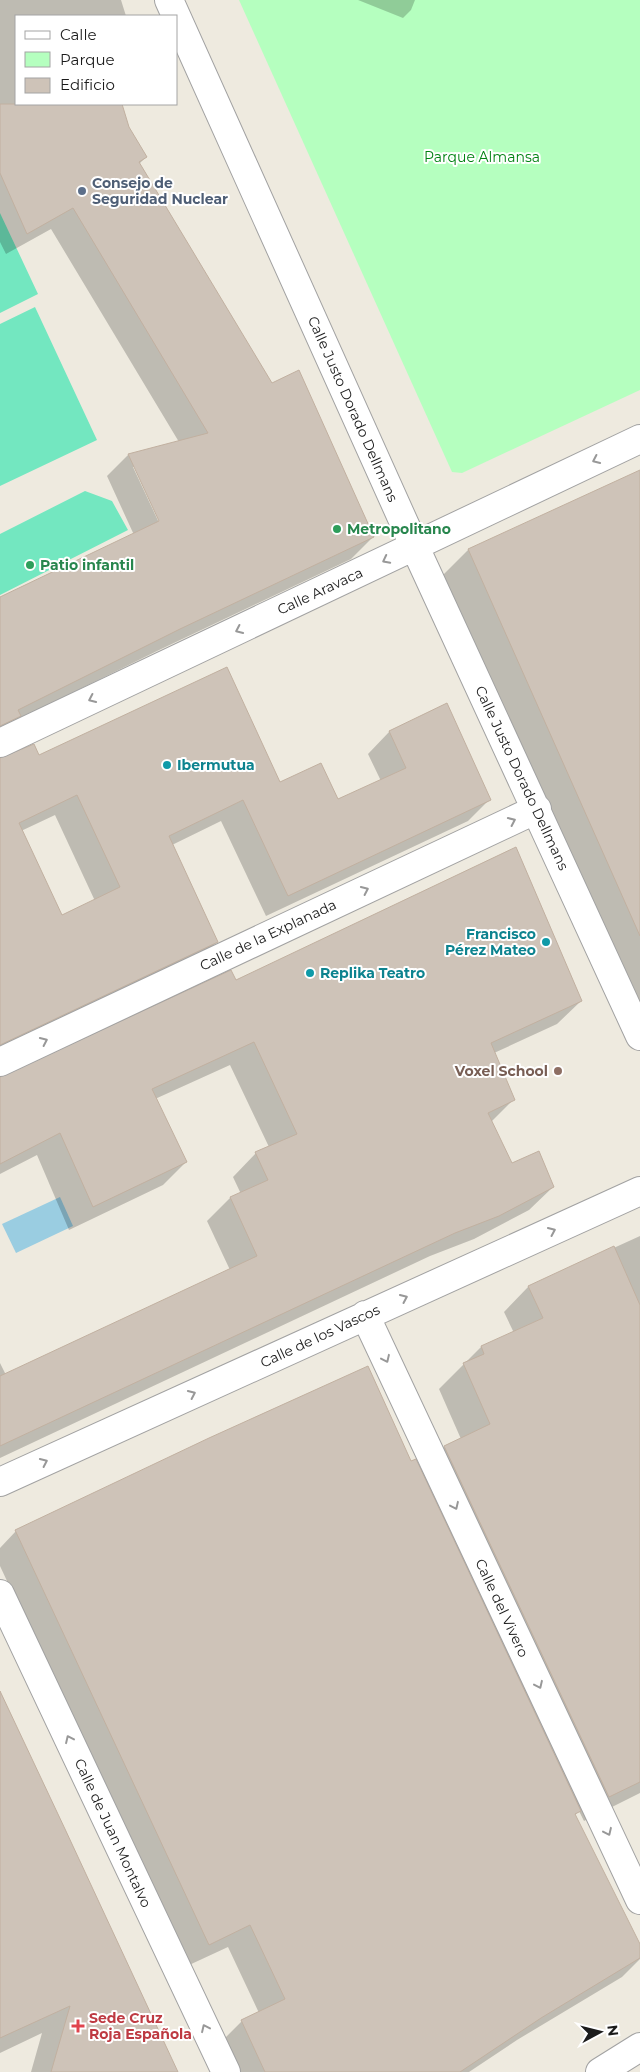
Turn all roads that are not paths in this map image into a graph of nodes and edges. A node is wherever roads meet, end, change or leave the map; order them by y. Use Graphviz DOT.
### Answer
graph roads {
  1 [pos="169,0"];
  2 [pos="176,15"];
  3 [pos="178,20"];
  4 [pos="640,439"];
  5 [pos="414,545"];
  6 [pos="0,743"];
  7 [pos="536,809"];
  8 [pos="640,1036"];
  9 [pos="0,1062"];
  10 [pos="640,1191"];
  11 [pos="365,1315"];
  12 [pos="0,1482"];
  13 [pos="0,1594"];
  14 [pos="640,1900"];
  15 [pos="640,2047"];
  16 [pos="226,2072"];
  17 [pos="600,2072"];
  1 -- 2 [label="street, Calle Justo Dorado Dellmans"];
  3 -- 5 [label="street, Calle Justo Dorado Dellmans"];
  4 -- 5 [label="street, Calle Aravaca, one-way"];
  5 -- 6 [label="street, Calle Aravaca, one-way"];
  5 -- 7 [label="street, Calle Justo Dorado Dellmans"];
  7 -- 8 [label="street, Calle Justo Dorado Dellmans"];
  9 -- 7 [label="street, Calle de la Explanada, one-way"];
  11 -- 10 [label="street, Calle de los Vascos, one-way"];
  12 -- 11 [label="street, Calle de los Vascos, one-way"];
  11 -- 14 [label="street, Calle del Vivero, one-way"];
  16 -- 13 [label="street, Calle de Juan Montalvo, one-way"];
  15 -- 17 [label="street"];
}
